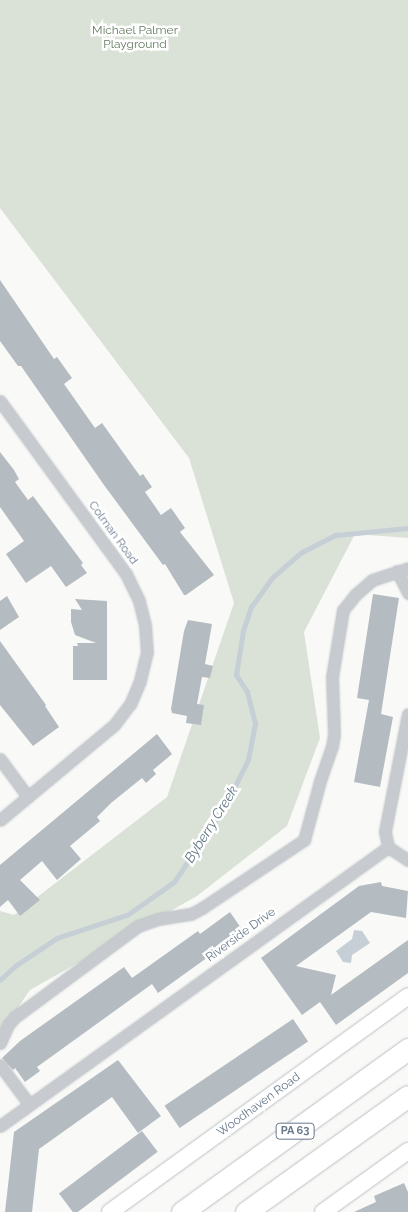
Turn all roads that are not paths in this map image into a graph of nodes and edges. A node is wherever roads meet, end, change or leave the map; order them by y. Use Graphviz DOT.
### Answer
graph roads {
  1 [pos="2,408"];
  2 [pos="402,569"];
  3 [pos="408,593"];
  4 [pos="408,714"];
  5 [pos="0,759"];
  6 [pos="28,797"];
  7 [pos="0,820"];
  8 [pos="388,847"];
  9 [pos="408,860"];
  10 [pos="408,996"];
  11 [pos="0,1043"];
  12 [pos="408,1049"];
  13 [pos="0,1065"];
  14 [pos="408,1096"];
  15 [pos="29,1104"];
  16 [pos="0,1126"];
  17 [pos="408,1151"];
  18 [pos="110,1212"];
  19 [pos="182,1212"];
  20 [pos="246,1212"];
  21 [pos="323,1212"];
  1 -- 6 [label="street, Colman Road"];
  2 -- 3 [label="street"];
  2 -- 11 [label="street"];
  4 -- 8 [label="street"];
  5 -- 6 [label="street"];
  6 -- 7 [label="street, Colman Road"];
  8 -- 9 [label="street"];
  8 -- 15 [label="street, Riverside Drive"];
  10 -- 18 [label="main road, Woodhaven Road"];
  12 -- 19 [label="highway, PA 63"];
  13 -- 15 [label="street"];
  14 -- 20 [label="highway"];
  15 -- 16 [label="street, Riverside Drive"];
  17 -- 21 [label="main road"];
}
